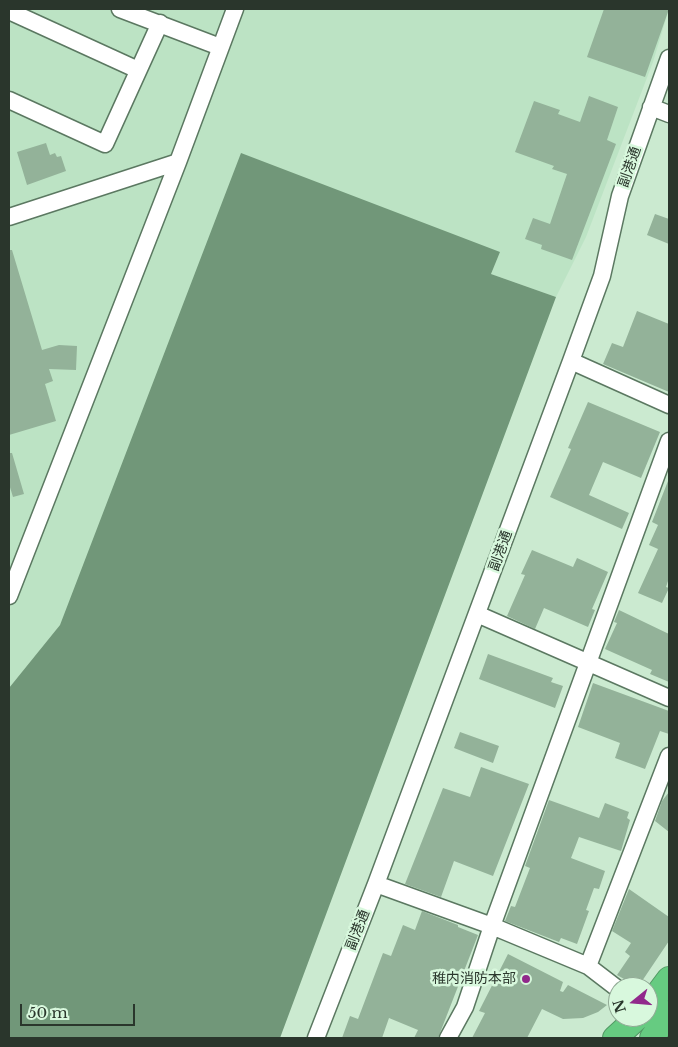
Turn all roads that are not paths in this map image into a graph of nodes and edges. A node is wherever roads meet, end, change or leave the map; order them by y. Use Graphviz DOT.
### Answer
graph roads {
  1 [pos="120,9"];
  2 [pos="235,9"];
  3 [pos="9,12"];
  4 [pos="160,23"];
  5 [pos="220,47"];
  6 [pos="669,58"];
  7 [pos="138,70"];
  8 [pos="9,100"];
  9 [pos="651,107"];
  10 [pos="669,114"];
  11 [pos="178,162"];
  12 [pos="9,216"];
  13 [pos="571,361"];
  14 [pos="669,404"];
  15 [pos="669,441"];
  16 [pos="9,596"];
  17 [pos="477,614"];
  18 [pos="587,663"];
  19 [pos="669,698"];
  20 [pos="669,756"];
  21 [pos="376,884"];
  22 [pos="492,926"];
  23 [pos="588,966"];
  24 [pos="669,979"];
  25 [pos="608,981"];
  26 [pos="658,994"];
  27 [pos="669,1013"];
  28 [pos="647,1029"];
  29 [pos="316,1038"];
  30 [pos="448,1038"];
  31 [pos="615,1038"];
  32 [pos="624,1038"];
  1 -- 4 [label="street"];
  2 -- 5 [label="street"];
  3 -- 7 [label="street"];
  4 -- 5 [label="street"];
  4 -- 7 [label="street"];
  5 -- 11 [label="street"];
  6 -- 9 [label="street, 副港通"];
  7 -- 8 [label="street"];
  9 -- 10 [label="street"];
  9 -- 13 [label="street, 副港通"];
  11 -- 12 [label="street"];
  11 -- 16 [label="street"];
  13 -- 14 [label="street"];
  13 -- 17 [label="street, 副港通"];
  15 -- 18 [label="street"];
  17 -- 18 [label="street"];
  17 -- 21 [label="street, 副港通"];
  18 -- 19 [label="street"];
  18 -- 22 [label="street"];
  20 -- 23 [label="street"];
  21 -- 22 [label="street"];
  21 -- 29 [label="street, 副港通"];
  22 -- 23 [label="street"];
  22 -- 30 [label="street"];
  23 -- 25 [label="street"];
  24 -- 26 [label="highway"];
  27 -- 28 [label="highway"];
  28 -- 31 [label="highway"];
  28 -- 32 [label="street"];
}
